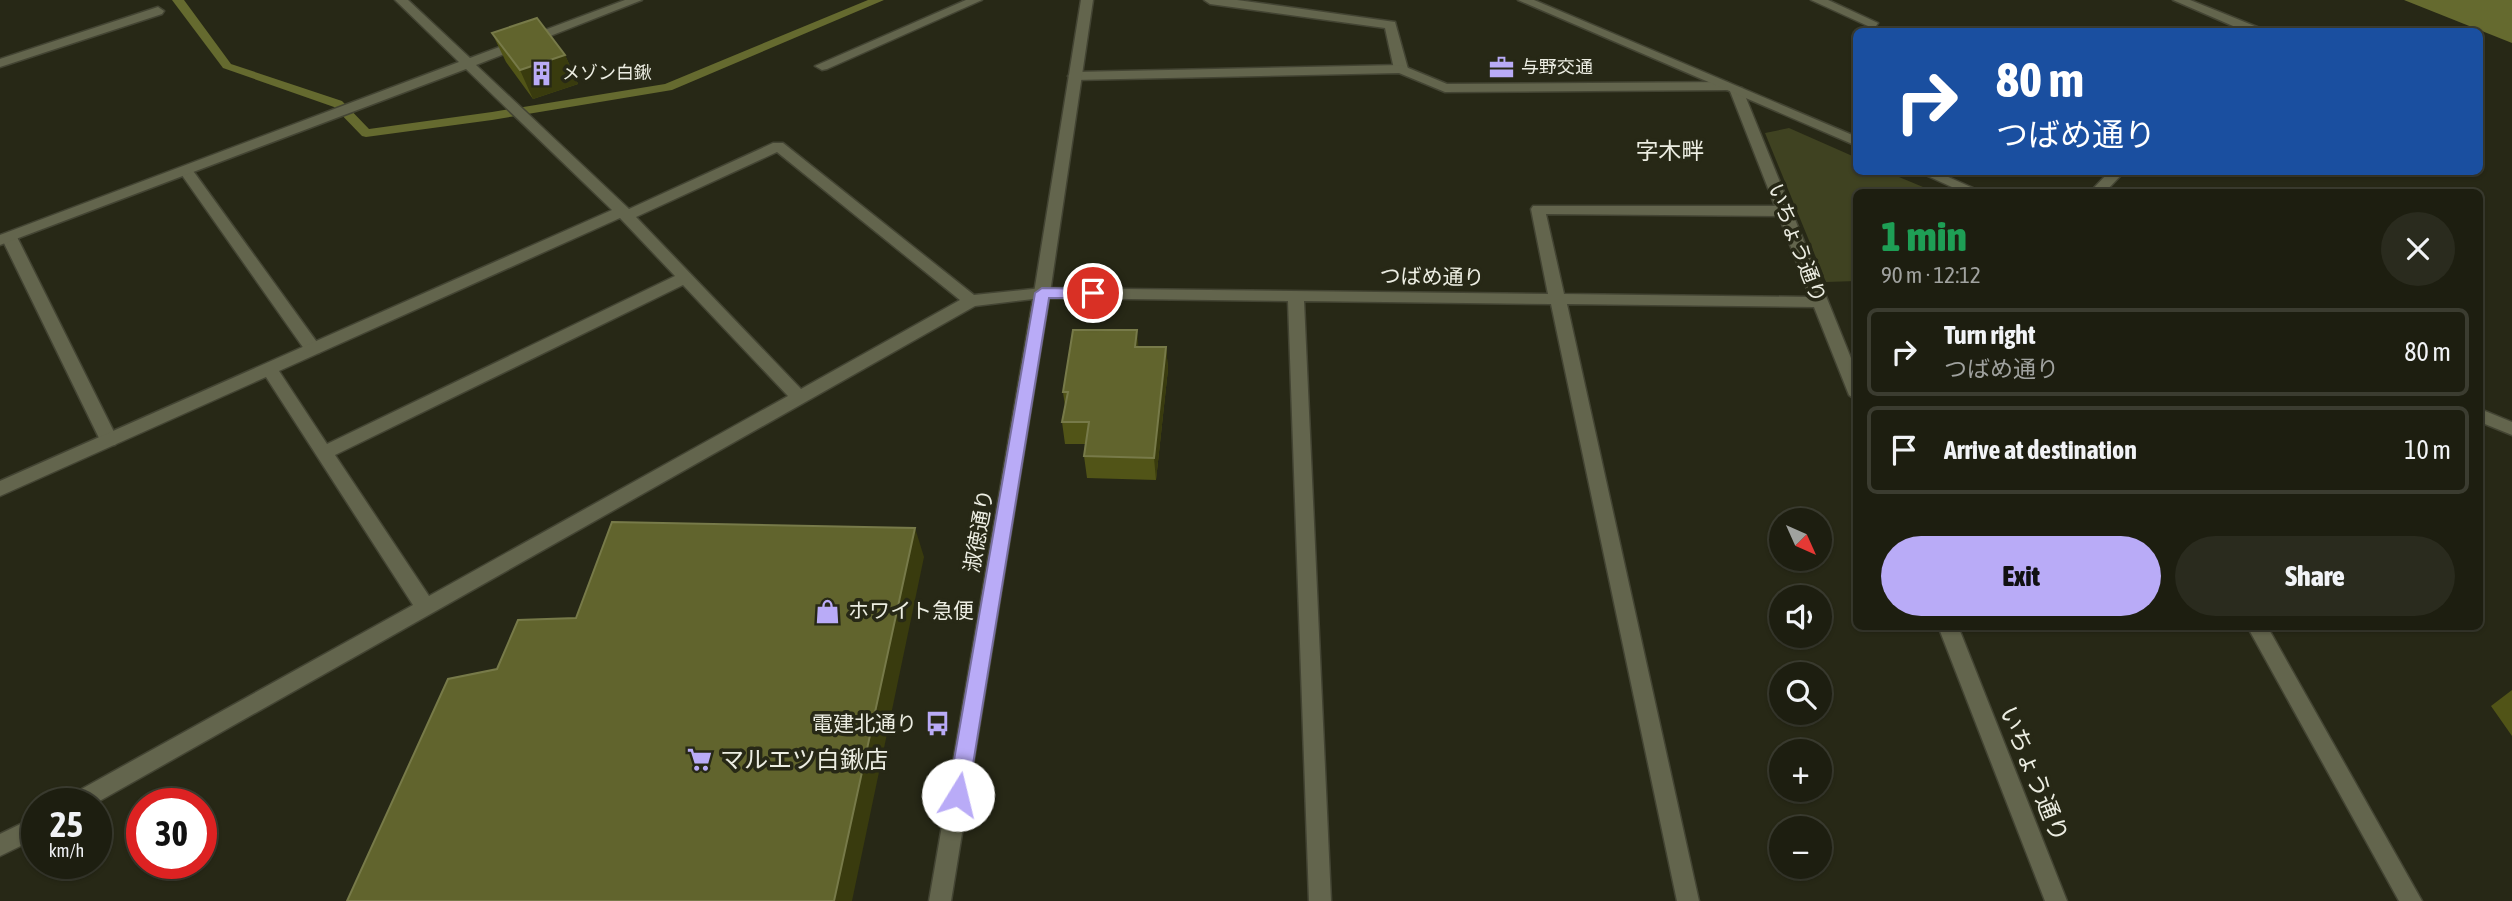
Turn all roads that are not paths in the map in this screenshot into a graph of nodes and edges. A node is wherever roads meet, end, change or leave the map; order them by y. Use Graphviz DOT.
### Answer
graph roads {
  1 [pos="401,0"];
  2 [pos="636,0"];
  3 [pos="976,0"];
  4 [pos="1087,0"];
  5 [pos="1210,0"];
  6 [pos="1524,0"];
  7 [pos="1817,0"];
  8 [pos="2179,0"];
  9 [pos="158,11"];
  10 [pos="1872,23"];
  11 [pos="2253,28"];
  12 [pos="0,63"];
  13 [pos="468,65"];
  14 [pos="822,66"];
  15 [pos="1401,69"];
  16 [pos="1075,76"];
  17 [pos="1732,89"];
  18 [pos="1853,140"];
  19 [pos="187,170"];
  20 [pos="1933,175"];
  21 [pos="2114,175"];
  22 [pos="1968,189"];
  23 [pos="2099,189"];
  24 [pos="1784,211"];
  25 [pos="624,214"];
  26 [pos="4,239"];
  27 [pos="685,278"];
  28 [pos="1042,293"];
  29 [pos="1296,296"];
  30 [pos="1558,300"];
  31 [pos="971,301"];
  32 [pos="1820,302"];
  33 [pos="313,349"];
  34 [pos="270,369"];
  35 [pos="1853,386"];
  36 [pos="800,398"];
  37 [pos="2483,416"];
  38 [pos="2512,429"];
  39 [pos="109,440"];
  40 [pos="324,453"];
  41 [pos="0,489"];
  42 [pos="426,608"];
  43 [pos="1950,630"];
  44 [pos="2259,630"];
  45 [pos="103,788"];
  46 [pos="21,834"];
  47 [pos="0,846"];
  48 [pos="940,901"];
  49 [pos="1320,901"];
  50 [pos="1688,901"];
  51 [pos="2056,901"];
  52 [pos="2411,901"];
  1 -- 13 [label="street"];
  2 -- 13 [label="street"];
  3 -- 14 [label="street"];
  4 -- 16 [label="street, 淑徳通り"];
  5 -- 15 [label="street"];
  6 -- 17 [label="street"];
  7 -- 10 [label="street"];
  8 -- 11 [label="street"];
  9 -- 12 [label="street"];
  13 -- 19 [label="street"];
  13 -- 25 [label="street"];
  15 -- 16 [label="street"];
  15 -- 17 [label="street"];
  16 -- 28 [label="street, 淑徳通り"];
  17 -- 18 [label="street"];
  17 -- 24 [label="street, いちょう通り"];
  19 -- 26 [label="street"];
  19 -- 33 [label="street"];
  20 -- 22 [label="street"];
  21 -- 23 [label="street"];
  24 -- 30 [label="street"];
  24 -- 32 [label="street, いちょう通り"];
  25 -- 27 [label="street"];
  25 -- 31 [label="street"];
  25 -- 33 [label="street"];
  26 -- 39 [label="street"];
  27 -- 36 [label="street"];
  27 -- 40 [label="street"];
  28 -- 29 [label="street, つばめ通り"];
  28 -- 31 [label="street, つばめ通り"];
  28 -- 48 [label="street, 淑徳通り"];
  29 -- 30 [label="street, つばめ通り"];
  29 -- 49 [label="street"];
  30 -- 32 [label="street, つばめ通り"];
  30 -- 50 [label="street"];
  31 -- 36 [label="street"];
  32 -- 35 [label="street, いちょう通り"];
  33 -- 34 [label="street"];
  34 -- 39 [label="street"];
  34 -- 40 [label="street"];
  36 -- 42 [label="street"];
  37 -- 38 [label="street"];
  39 -- 41 [label="street"];
  40 -- 42 [label="street"];
  42 -- 45 [label="street"];
  43 -- 51 [label="street, いちょう通り"];
  44 -- 52 [label="street"];
  46 -- 47 [label="street"];
}
